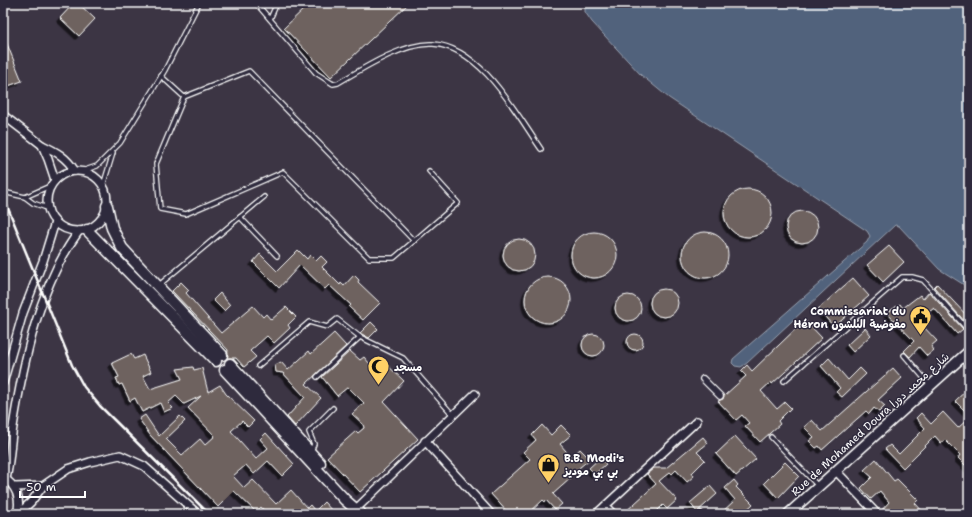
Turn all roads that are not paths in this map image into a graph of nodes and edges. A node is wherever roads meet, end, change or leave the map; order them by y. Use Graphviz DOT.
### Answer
graph roads {
  1 [pos="199,3"];
  2 [pos="256,3"];
  3 [pos="278,3"];
  4 [pos="270,19"];
  5 [pos="161,76"];
  6 [pos="184,98"];
  7 [pos="3,115"];
  8 [pos="42,146"];
  9 [pos="541,149"];
  10 [pos="113,152"];
  11 [pos="78,171"];
  12 [pos="429,171"];
  13 [pos="52,183"];
  14 [pos="103,186"];
  15 [pos="3,192"];
  16 [pos="25,196"];
  17 [pos="264,197"];
  18 [pos="107,206"];
  19 [pos="48,208"];
  20 [pos="240,217"];
  21 [pos="55,222"];
  22 [pos="83,230"];
  23 [pos="414,241"];
  24 [pos="277,256"];
  25 [pos="156,287"];
  26 [pos="969,330"];
  27 [pos="360,337"];
  28 [pos="969,351"];
  29 [pos="904,355"];
  30 [pos="258,366"];
  31 [pos="227,367"];
  32 [pos="317,377"];
  33 [pos="703,379"];
  34 [pos="784,381"];
  35 [pos="3,383"];
  36 [pos="930,385"];
  37 [pos="475,394"];
  38 [pos="720,396"];
  39 [pos="333,408"];
  40 [pos="452,415"];
  41 [pos="697,421"];
  42 [pos="278,422"];
  43 [pos="771,437"];
  44 [pos="425,441"];
  45 [pos="310,452"];
  46 [pos="836,471"];
  47 [pos="4,478"];
  48 [pos="43,486"];
  49 [pos="818,486"];
  50 [pos="15,487"];
  51 [pos="605,506"];
  52 [pos="357,510"];
  53 [pos="18,514"];
  54 [pos="198,514"];
  55 [pos="491,514"];
  56 [pos="596,514"];
  57 [pos="613,514"];
  58 [pos="788,514"];
  59 [pos="877,514"];
  1 -- 5 [label="lane"];
  2 -- 4 [label="lane"];
  3 -- 4 [label="lane"];
  4 -- 9 [label="lane"];
  5 -- 6 [label="lane"];
  5 -- 10 [label="lane"];
  6 -- 23 [label="lane"];
  6 -- 23 [label="lane"];
  7 -- 8 [label="street"];
  8 -- 11 [label="street"];
  8 -- 13 [label="street"];
  10 -- 11 [label="lane"];
  10 -- 14 [label="lane"];
  11 -- 13 [label="street"];
  11 -- 14 [label="street"];
  12 -- 23 [label="lane"];
  13 -- 16 [label="lane"];
  13 -- 19 [label="street"];
  14 -- 18 [label="street"];
  15 -- 16 [label="lane"];
  16 -- 19 [label="lane"];
  17 -- 20 [label="lane"];
  18 -- 22 [label="street"];
  18 -- 25 [label="main road"];
  19 -- 21 [label="street"];
  20 -- 24 [label="lane"];
  20 -- 25 [label="lane"];
  21 -- 22 [label="street"];
  21 -- 35 [label="street"];
  22 -- 25 [label="main road"];
  22 -- 47 [label="street"];
  26 -- 34 [label="lane"];
  27 -- 30 [label="lane"];
  27 -- 32 [label="lane"];
  27 -- 40 [label="lane"];
  28 -- 36 [label="street, Rue de Mohamed Doura شارع محمد دورا"];
  29 -- 36 [label="lane"];
  31 -- 42 [label="main road"];
  33 -- 38 [label="street"];
  36 -- 46 [label="street, Rue de Mohamed Doura شارع محمد دورا"];
  37 -- 40 [label="street"];
  39 -- 45 [label="lane"];
  40 -- 44 [label="street"];
  41 -- 51 [label="street"];
  42 -- 45 [label="main road"];
  42 -- 52 [label="main road"];
  43 -- 49 [label="lane"];
  44 -- 52 [label="street"];
  44 -- 55 [label="street"];
  45 -- 52 [label="main road"];
  46 -- 49 [label="street, Rue de Mohamed Doura شارع محمد دورا"];
  46 -- 59 [label="street"];
  47 -- 50 [label="street"];
  48 -- 50 [label="street"];
  48 -- 53 [label="street"];
  48 -- 54 [label="street"];
  49 -- 58 [label="street, Rue de Mohamed Doura شارع محمد دورا"];
  50 -- 53 [label="street"];
  51 -- 56 [label="street"];
  51 -- 57 [label="street"];
}
